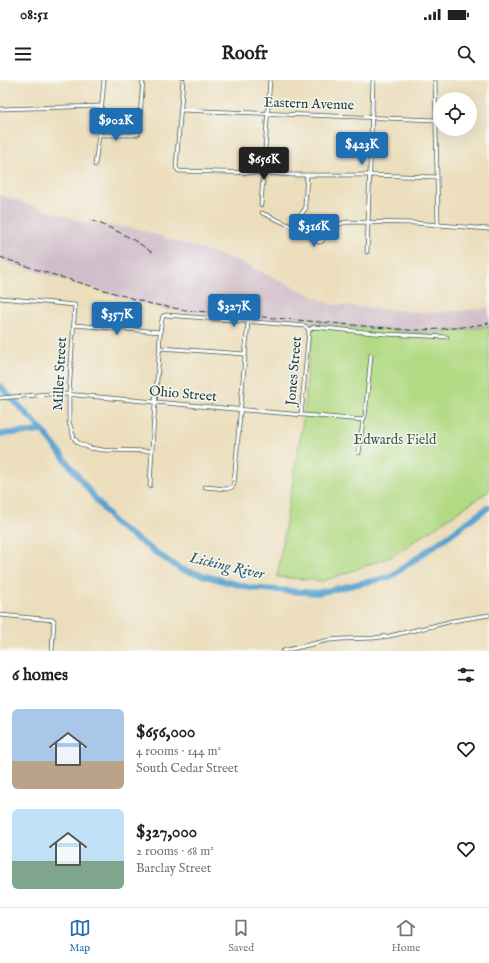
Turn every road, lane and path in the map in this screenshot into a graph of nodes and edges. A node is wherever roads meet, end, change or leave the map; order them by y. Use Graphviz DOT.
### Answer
graph roads {
  1 [pos="104,80"];
  2 [pos="143,80"];
  3 [pos="183,80"];
  4 [pos="270,80"];
  5 [pos="373,80"];
  6 [pos="435,80"];
  7 [pos="435,92"];
  8 [pos="101,106"];
  9 [pos="0,109"];
  10 [pos="181,110"];
  11 [pos="267,113"];
  12 [pos="372,118"];
  13 [pos="433,120"];
  14 [pos="99,134"];
  15 [pos="436,136"];
  16 [pos="95,165"];
  17 [pos="263,173"];
  18 [pos="307,175"];
  19 [pos="370,175"];
  20 [pos="437,177"];
  21 [pos="261,205"];
  22 [pos="262,213"];
  23 [pos="368,222"];
  24 [pos="438,225"];
  25 [pos="291,226"];
  26 [pos="489,228"];
  27 [pos="367,252"];
  28 [pos="0,298"];
  29 [pos="248,322"];
  30 [pos="74,324"];
  31 [pos="308,330"];
  32 [pos="161,332"];
  33 [pos="447,337"];
  34 [pos="160,348"];
  35 [pos="245,354"];
  36 [pos="371,355"];
  37 [pos="69,394"];
  38 [pos="0,398"];
  39 [pos="155,402"];
  40 [pos="240,410"];
  41 [pos="301,415"];
  42 [pos="363,420"];
  43 [pos="152,451"];
  44 [pos="359,453"];
  45 [pos="150,486"];
  46 [pos="206,487"];
  47 [pos="0,615"];
  48 [pos="489,615"];
  49 [pos="52,651"];
  50 [pos="283,651"];
  1 -- 8 [label="street"];
  2 -- 14 [label="street"];
  3 -- 10 [label="street"];
  4 -- 11 [label="street"];
  5 -- 12 [label="street"];
  6 -- 7 [label="street"];
  8 -- 9 [label="street"];
  8 -- 14 [label="street"];
  10 -- 11 [label="street, Eastern Avenue"];
  10 -- 17 [label="street"];
  11 -- 12 [label="street, Eastern Avenue"];
  11 -- 17 [label="street"];
  12 -- 13 [label="street, Eastern Avenue"];
  12 -- 19 [label="street"];
  14 -- 16 [label="street"];
  15 -- 20 [label="street"];
  17 -- 18 [label="street"];
  17 -- 21 [label="street"];
  18 -- 19 [label="street"];
  18 -- 25 [label="street"];
  19 -- 20 [label="street"];
  19 -- 23 [label="street"];
  20 -- 24 [label="street"];
  22 -- 25 [label="street"];
  23 -- 24 [label="street"];
  23 -- 25 [label="street"];
  23 -- 27 [label="street"];
  24 -- 26 [label="street"];
  28 -- 30 [label="street, Miller Street"];
  29 -- 31 [label="street"];
  29 -- 32 [label="street"];
  29 -- 35 [label="street"];
  30 -- 32 [label="street"];
  30 -- 37 [label="street, Miller Street"];
  31 -- 33 [label="street"];
  31 -- 41 [label="street, Jones Street"];
  32 -- 34 [label="street"];
  34 -- 35 [label="street"];
  34 -- 39 [label="street"];
  35 -- 40 [label="street"];
  36 -- 42 [label="street"];
  37 -- 38 [label="street, Ohio Street"];
  37 -- 39 [label="street, Ohio Street"];
  37 -- 43 [label="street, Miller Street"];
  39 -- 40 [label="street, Ohio Street"];
  39 -- 43 [label="street"];
  40 -- 41 [label="street, Ohio Street"];
  40 -- 46 [label="street"];
  41 -- 42 [label="street, Ohio Street"];
  42 -- 44 [label="street"];
  43 -- 45 [label="street"];
  47 -- 49 [label="street"];
  48 -- 50 [label="street"];
}
